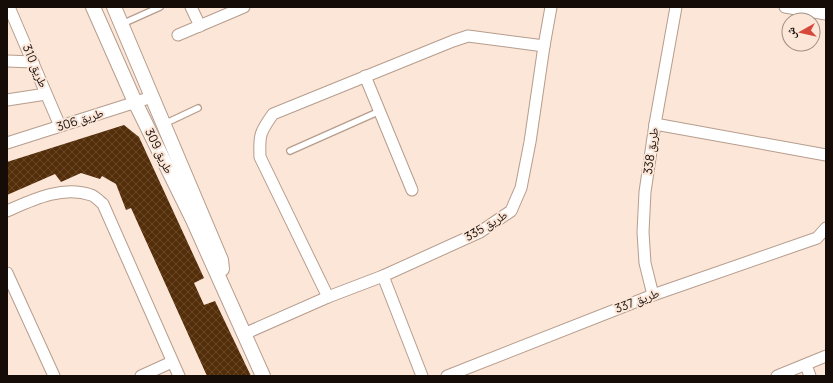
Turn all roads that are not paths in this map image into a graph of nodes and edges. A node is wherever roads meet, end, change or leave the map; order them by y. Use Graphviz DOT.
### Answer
graph roads {
  1 [pos="9,7"];
  2 [pos="93,7"];
  3 [pos="114,7"];
  4 [pos="160,7"];
  5 [pos="191,7"];
  6 [pos="244,7"];
  7 [pos="551,7"];
  8 [pos="676,7"];
  9 [pos="785,7"];
  10 [pos="826,14"];
  11 [pos="121,24"];
  12 [pos="200,26"];
  13 [pos="178,35"];
  14 [pos="544,46"];
  15 [pos="7,61"];
  16 [pos="33,62"];
  17 [pos="365,76"];
  18 [pos="46,94"];
  19 [pos="152,97"];
  20 [pos="7,100"];
  21 [pos="135,102"];
  22 [pos="198,108"];
  23 [pos="380,111"];
  24 [pos="164,124"];
  25 [pos="655,124"];
  26 [pos="60,126"];
  27 [pos="7,143"];
  28 [pos="290,151"];
  29 [pos="826,154"];
  30 [pos="412,190"];
  31 [pos="7,211"];
  32 [pos="826,228"];
  33 [pos="7,273"];
  34 [pos="383,276"];
  35 [pos="226,295"];
  36 [pos="653,295"];
  37 [pos="328,297"];
  38 [pos="244,334"];
  39 [pos="826,356"];
  40 [pos="172,362"];
  41 [pos="806,365"];
  42 [pos="54,376"];
  43 [pos="141,376"];
  44 [pos="179,376"];
  45 [pos="263,376"];
  46 [pos="422,376"];
  47 [pos="448,376"];
  48 [pos="777,376"];
  49 [pos="810,376"];
  1 -- 16 [label="street, طريق 310"];
  2 -- 21 [label="street, طريق 309"];
  3 -- 11 [label="street, طريق 309"];
  4 -- 11 [label="lane"];
  5 -- 12 [label="street"];
  6 -- 12 [label="street"];
  7 -- 14 [label="street, طريق 335"];
  8 -- 25 [label="street, طريق 338"];
  9 -- 10 [label="street"];
  11 -- 19 [label="street, طريق 309"];
  12 -- 13 [label="street"];
  14 -- 17 [label="street"];
  14 -- 34 [label="street, طريق 335"];
  15 -- 16 [label="street"];
  16 -- 18 [label="street, طريق 310"];
  17 -- 23 [label="street"];
  17 -- 37 [label="street"];
  18 -- 20 [label="street"];
  18 -- 26 [label="street, طريق 310"];
  19 -- 21 [label="street, طريق 306"];
  19 -- 24 [label="street, طريق 309"];
  21 -- 26 [label="street, طريق 306"];
  21 -- 35 [label="street, طريق 309"];
  22 -- 24 [label="lane"];
  23 -- 28 [label="lane"];
  23 -- 30 [label="street"];
  24 -- 35 [label="street, طريق 309"];
  25 -- 29 [label="street"];
  25 -- 36 [label="street, طريق 338"];
  26 -- 27 [label="street, طريق 306"];
  31 -- 40 [label="street"];
  32 -- 36 [label="street, طريق 337"];
  33 -- 42 [label="street"];
  34 -- 37 [label="street, طريق 335"];
  34 -- 46 [label="street"];
  35 -- 38 [label="street, طريق 309"];
  36 -- 47 [label="street, طريق 337"];
  37 -- 38 [label="street, طريق 335"];
  38 -- 45 [label="street, طريق 309"];
  39 -- 41 [label="street"];
  40 -- 43 [label="street"];
  40 -- 44 [label="street"];
  41 -- 48 [label="street"];
  41 -- 49 [label="street"];
}
